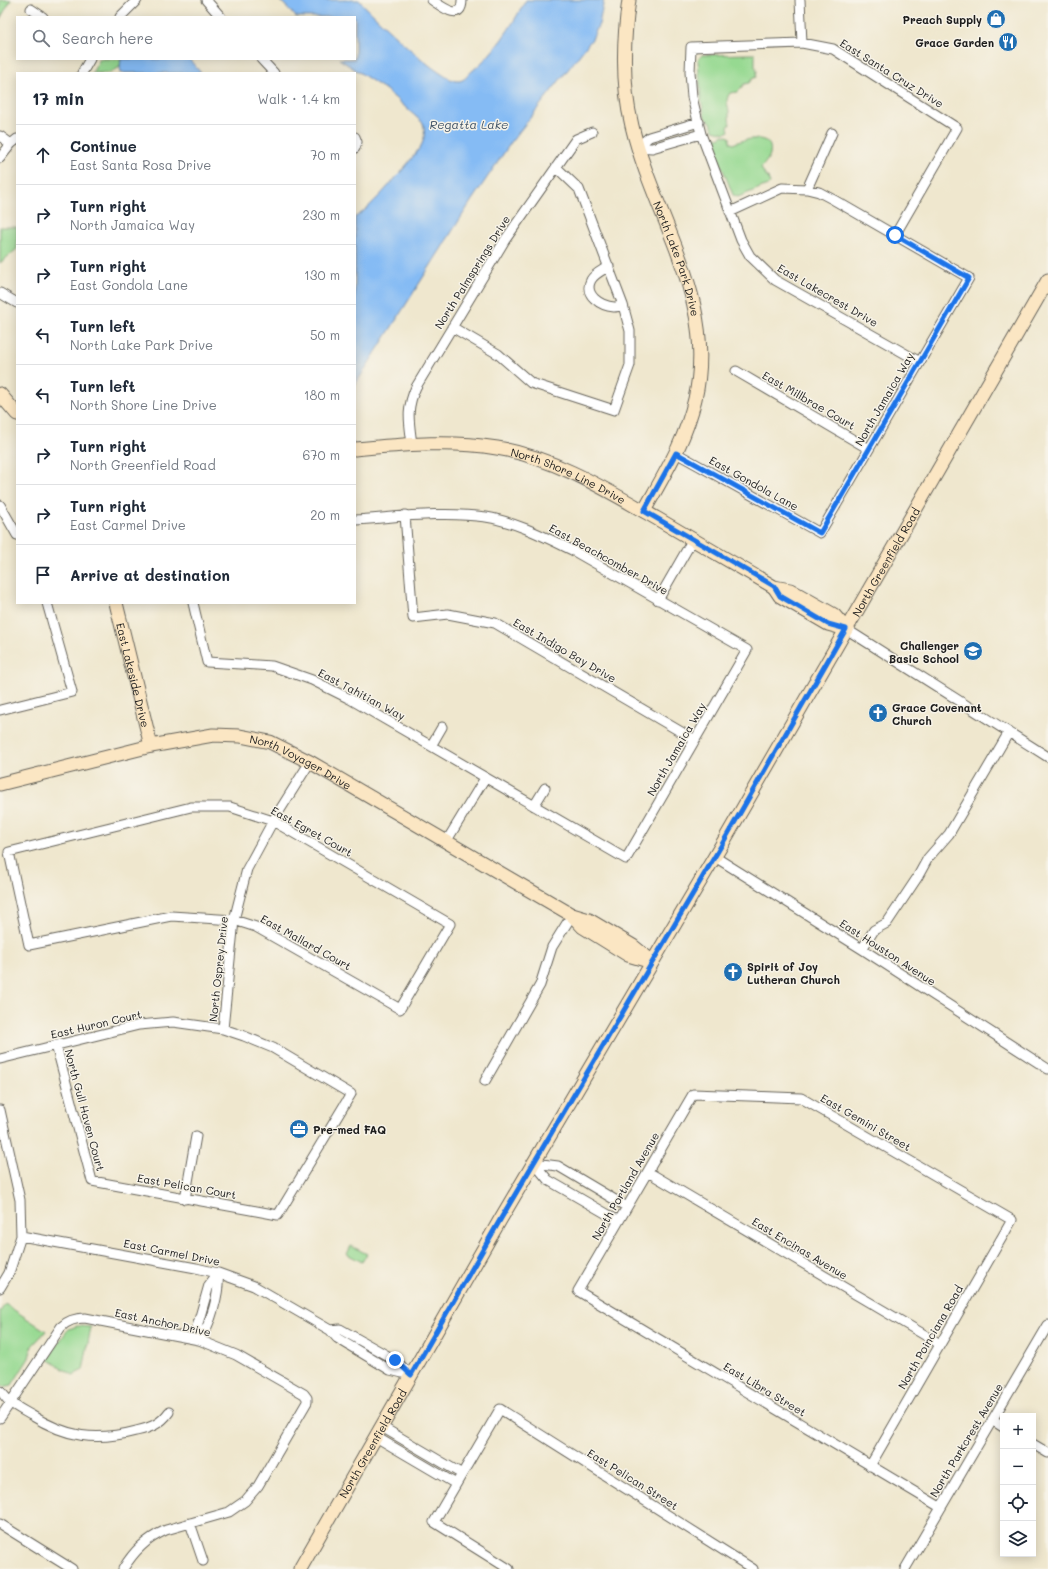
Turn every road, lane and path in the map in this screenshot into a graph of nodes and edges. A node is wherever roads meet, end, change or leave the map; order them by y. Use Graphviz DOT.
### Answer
graph roads {
  1 [pos="137,0"];
  2 [pos="206,0"];
  3 [pos="432,0"];
  4 [pos="462,0"];
  5 [pos="628,0"];
  6 [pos="800,0"];
  7 [pos="30,9"];
  8 [pos="41,16"];
  9 [pos="121,16"];
  10 [pos="220,16"];
  11 [pos="802,43"];
  12 [pos="691,47"];
  13 [pos="89,60"];
  14 [pos="262,60"];
  15 [pos="83,72"];
  16 [pos="273,72"];
  17 [pos="699,122"];
  18 [pos="592,132"];
  19 [pos="832,133"];
  20 [pos="701,134"];
  21 [pos="0,136"];
  22 [pos="14,141"];
  23 [pos="638,147"];
  24 [pos="0,158"];
  25 [pos="556,167"];
  26 [pos="808,189"];
  27 [pos="730,212"];
  28 [pos="895,235"];
  29 [pos="609,266"];
  30 [pos="1048,280"];
  31 [pos="0,293"];
  32 [pos="16,302"];
  33 [pos="623,305"];
  34 [pos="452,327"];
  35 [pos="920,362"];
  36 [pos="736,371"];
  37 [pos="0,394"];
  38 [pos="16,413"];
  39 [pos="412,444"];
  40 [pos="356,449"];
  41 [pos="869,449"];
  42 [pos="676,453"];
  43 [pos="0,505"];
  44 [pos="644,511"];
  45 [pos="404,515"];
  46 [pos="356,520"];
  47 [pos="16,533"];
  48 [pos="820,533"];
  49 [pos="693,539"];
  50 [pos="658,600"];
  51 [pos="47,604"];
  52 [pos="116,604"];
  53 [pos="192,604"];
  54 [pos="846,629"];
  55 [pos="747,650"];
  56 [pos="0,710"];
  57 [pos="442,727"];
  58 [pos="1009,732"];
  59 [pos="695,740"];
  60 [pos="151,746"];
  61 [pos="431,746"];
  62 [pos="1048,757"];
  63 [pos="310,762"];
  64 [pos="485,778"];
  65 [pos="0,784"];
  66 [pos="545,788"];
  67 [pos="534,806"];
  68 [pos="273,821"];
  69 [pos="446,842"];
  70 [pos="715,857"];
  71 [pos="626,860"];
  72 [pos="572,916"];
  73 [pos="234,920"];
  74 [pos="29,945"];
  75 [pos="862,949"];
  76 [pos="652,962"];
  77 [pos="400,1009"];
  78 [pos="223,1029"];
  79 [pos="56,1045"];
  80 [pos="0,1059"];
  81 [pos="1048,1069"];
  82 [pos="485,1081"];
  83 [pos="693,1094"];
  84 [pos="0,1110"];
  85 [pos="196,1136"];
  86 [pos="534,1163"];
  87 [pos="648,1172"];
  88 [pos="92,1181"];
  89 [pos="185,1198"];
  90 [pos="627,1207"];
  91 [pos="278,1215"];
  92 [pos="1012,1220"];
  93 [pos="618,1221"];
  94 [pos="21,1236"];
  95 [pos="218,1273"];
  96 [pos="0,1288"];
  97 [pos="578,1291"];
  98 [pos="1048,1325"];
  99 [pos="199,1340"];
  100 [pos="940,1344"];
  101 [pos="411,1375"];
  102 [pos="0,1391"];
  103 [pos="0,1400"];
  104 [pos="10,1402"];
  105 [pos="169,1412"];
  106 [pos="0,1418"];
  107 [pos="992,1420"];
  108 [pos="1000,1425"];
  109 [pos="379,1432"];
  110 [pos="1036,1446"];
  111 [pos="1048,1453"];
  112 [pos="870,1466"];
  113 [pos="462,1474"];
  114 [pos="456,1484"];
  115 [pos="940,1507"];
  116 [pos="190,1523"];
  117 [pos="0,1524"];
  118 [pos="203,1561"];
  119 [pos="72,1569"];
  120 [pos="123,1569"];
  121 [pos="300,1569"];
  122 [pos="509,1569"];
  123 [pos="753,1569"];
  124 [pos="905,1569"];
  1 -- 9 [label="street"];
  2 -- 10 [label="street"];
  3 -- 4 [label="street"];
  5 -- 23 [label="street, North Lake Park Drive"];
  6 -- 11 [label="street"];
  7 -- 8 [label="street"];
  11 -- 12 [label="street, East Santa Cruz Drive"];
  11 -- 28 [label="street, East Santa Cruz Drive"];
  12 -- 17 [label="street, East Lakecrest Drive"];
  13 -- 15 [label="street"];
  14 -- 16 [label="street"];
  17 -- 20 [label="street, East Lakecrest Drive"];
  17 -- 23 [label="street"];
  18 -- 25 [label="street, North Palmsprings Drive"];
  19 -- 26 [label="street"];
  20 -- 23 [label="street"];
  20 -- 27 [label="street, East Lakecrest Drive"];
  21 -- 22 [label="street"];
  22 -- 24 [label="street"];
  23 -- 42 [label="street, North Lake Park Drive"];
  25 -- 29 [label="street"];
  25 -- 34 [label="street, North Palmsprings Drive"];
  26 -- 27 [label="street"];
  26 -- 28 [label="street"];
  27 -- 35 [label="street, East Lakecrest Drive"];
  28 -- 35 [label="street, North Jamaica Way"];
  29 -- 33 [label="street"];
  29 -- 33 [label="street"];
  30 -- 54 [label="street, North Greenfield Road"];
  31 -- 32 [label="street"];
  33 -- 34 [label="street"];
  34 -- 39 [label="street, North Palmsprings Drive"];
  35 -- 41 [label="street, North Jamaica Way"];
  36 -- 41 [label="street, East Millbrae Court"];
  37 -- 38 [label="street"];
  39 -- 40 [label="street, North Shore Line Drive"];
  39 -- 44 [label="street, North Shore Line Drive"];
  41 -- 48 [label="street, North Jamaica Way"];
  42 -- 44 [label="street, North Lake Park Drive"];
  42 -- 48 [label="street, East Gondola Lane"];
  43 -- 47 [label="street"];
  44 -- 49 [label="street, North Shore Line Drive"];
  45 -- 46 [label="street, East Beachcomber Drive"];
  45 -- 50 [label="street, East Beachcomber Drive"];
  45 -- 59 [label="street, East Indigo Bay Drive"];
  49 -- 50 [label="street"];
  49 -- 54 [label="street, North Shore Line Drive"];
  50 -- 55 [label="street, East Beachcomber Drive"];
  51 -- 56 [label="street"];
  52 -- 60 [label="street, East Lakeside Drive"];
  53 -- 61 [label="street, East Tahitian Way"];
  54 -- 58 [label="street"];
  54 -- 70 [label="street, North Greenfield Road"];
  55 -- 59 [label="street, North Jamaica Way"];
  57 -- 61 [label="street"];
  58 -- 62 [label="street"];
  58 -- 75 [label="street"];
  59 -- 71 [label="street, North Jamaica Way"];
  60 -- 63 [label="street, North Voyager Drive"];
  60 -- 65 [label="street, North Voyager Drive"];
  61 -- 64 [label="street, East Tahitian Way"];
  63 -- 68 [label="street, North Osprey Drive"];
  63 -- 69 [label="street, North Voyager Drive"];
  64 -- 67 [label="street, East Tahitian Way"];
  64 -- 69 [label="street"];
  66 -- 67 [label="street"];
  67 -- 71 [label="street, East Tahitian Way"];
  68 -- 73 [label="street, North Osprey Drive"];
  68 -- 74 [label="street, East Egret Court"];
  68 -- 77 [label="street, East Egret Court"];
  69 -- 72 [label="street, North Voyager Drive"];
  70 -- 75 [label="street, East Houston Avenue"];
  70 -- 76 [label="street, North Greenfield Road"];
  72 -- 76 [label="street, North Voyager Drive"];
  72 -- 82 [label="street"];
  73 -- 74 [label="street, East Mallard Court"];
  73 -- 77 [label="street, East Mallard Court"];
  73 -- 78 [label="street, North Osprey Drive"];
  75 -- 81 [label="street, East Houston Avenue"];
  76 -- 86 [label="street, North Greenfield Road"];
  78 -- 79 [label="street, East Huron Court"];
  78 -- 91 [label="street, East Huron Court"];
  79 -- 80 [label="street, East Huron Court"];
  79 -- 88 [label="street, North Gull Haven Court"];
  83 -- 87 [label="street, North Portland Avenue"];
  83 -- 92 [label="street, East Gemini Street"];
  84 -- 94 [label="street"];
  85 -- 89 [label="street"];
  86 -- 90 [label="street"];
  86 -- 93 [label="street"];
  86 -- 101 [label="street, North Greenfield Road"];
  87 -- 90 [label="street, North Portland Avenue"];
  87 -- 100 [label="street, East Encinas Avenue"];
  88 -- 89 [label="street, East Pelican Court"];
  89 -- 91 [label="street, East Pelican Court"];
  90 -- 93 [label="street, North Portland Avenue"];
  92 -- 100 [label="street, North Poinciana Road"];
  93 -- 97 [label="street, North Portland Avenue"];
  94 -- 95 [label="street, East Carmel Drive"];
  94 -- 96 [label="street"];
  95 -- 99 [label="street"];
  95 -- 101 [label="street, East Carmel Drive"];
  97 -- 112 [label="street, East Libra Street"];
  98 -- 107 [label="street, North Parkcrest Avenue"];
  99 -- 104 [label="street, East Anchor Drive"];
  99 -- 116 [label="street, East Anchor Drive"];
  100 -- 112 [label="street, North Poinciana Road"];
  101 -- 109 [label="street, North Greenfield Road"];
  102 -- 104 [label="street"];
  103 -- 104 [label="street"];
  104 -- 105 [label="street"];
  104 -- 106 [label="street"];
  107 -- 108 [label="street"];
  107 -- 115 [label="street, North Parkcrest Avenue"];
  109 -- 113 [label="street"];
  109 -- 114 [label="street"];
  109 -- 121 [label="street, North Greenfield Road"];
  110 -- 111 [label="street"];
  112 -- 115 [label="street, East Libra Street"];
  113 -- 114 [label="street"];
  113 -- 123 [label="street, East Pelican Street"];
  114 -- 122 [label="street"];
  115 -- 124 [label="street, North Parkcrest Avenue"];
  116 -- 118 [label="street"];
  116 -- 120 [label="street"];
  117 -- 119 [label="street"];
}
